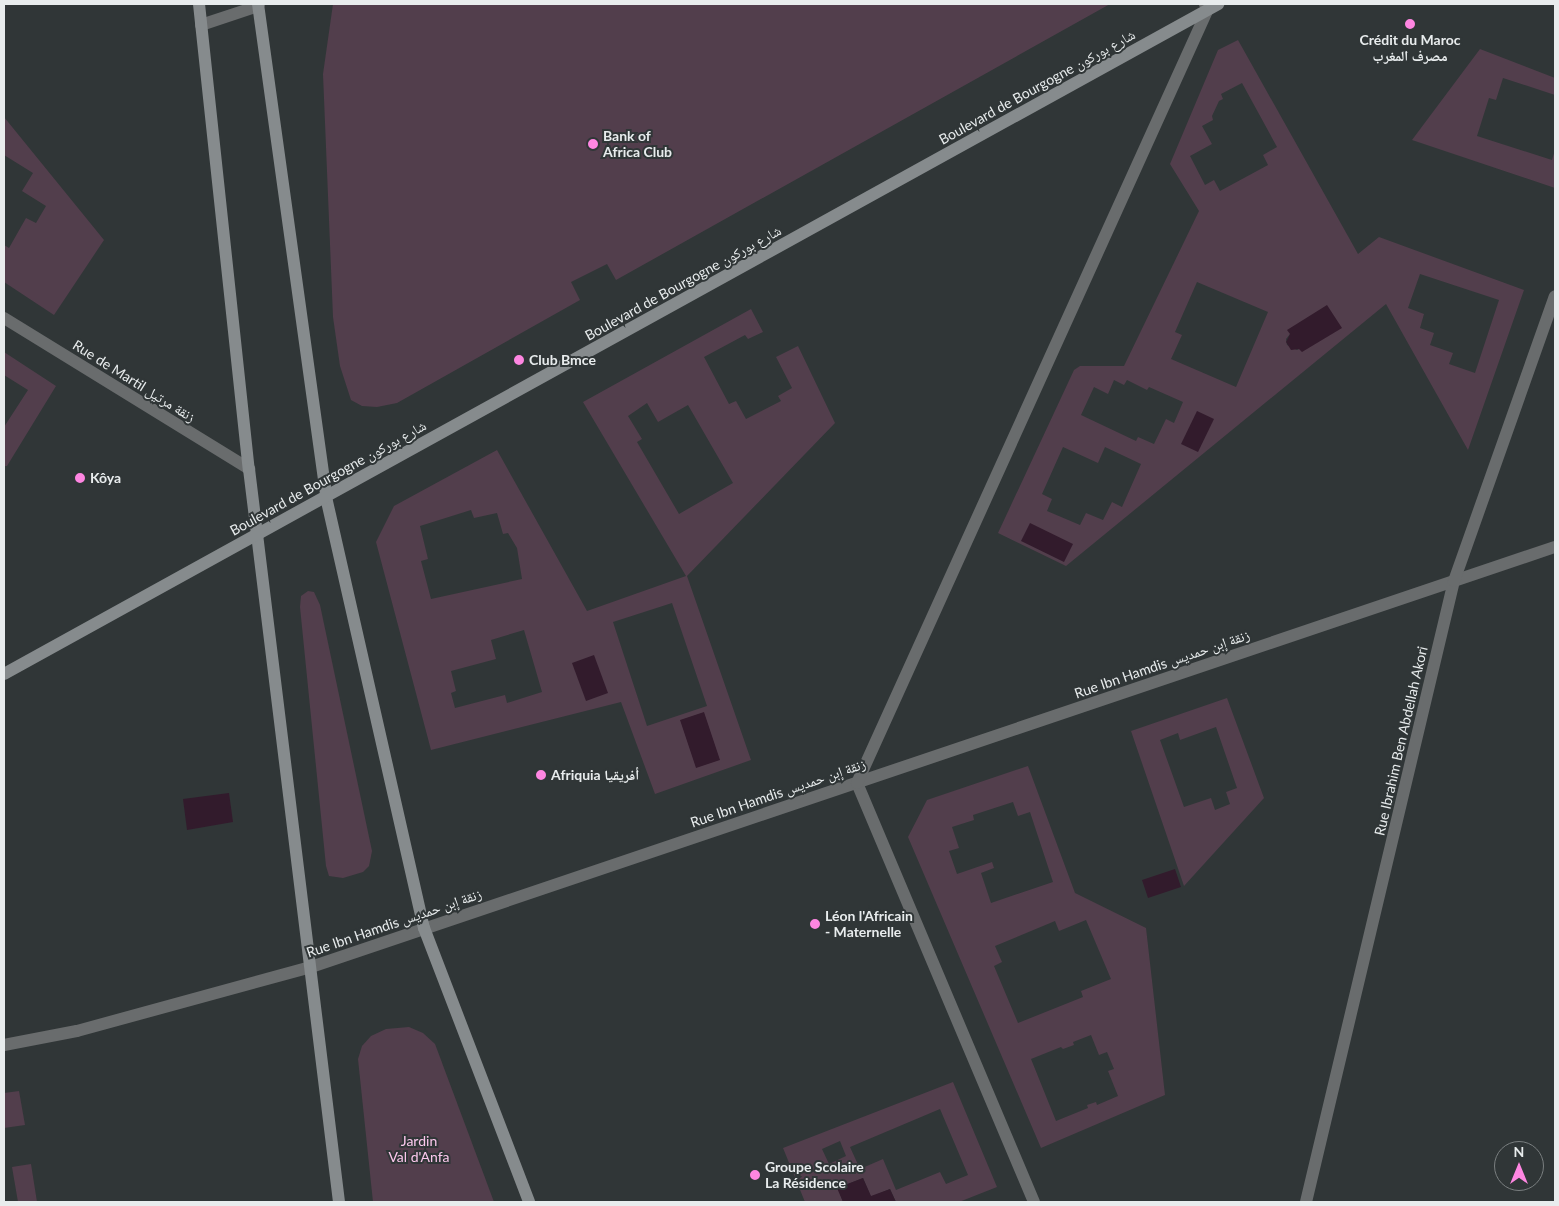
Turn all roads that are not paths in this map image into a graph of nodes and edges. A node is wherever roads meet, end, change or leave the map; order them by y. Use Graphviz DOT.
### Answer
graph roads {
  1 [pos="199,4"];
  2 [pos="259,5"];
  3 [pos="1210,5"];
  4 [pos="201,25"];
  5 [pos="1555,296"];
  6 [pos="4,318"];
  7 [pos="249,469"];
  8 [pos="326,497"];
  9 [pos="258,534"];
  10 [pos="1555,547"];
  11 [pos="1454,581"];
  12 [pos="4,674"];
  13 [pos="857,783"];
  14 [pos="424,928"];
  15 [pos="311,967"];
  16 [pos="4,1045"];
  17 [pos="339,1202"];
  18 [pos="528,1202"];
  19 [pos="1034,1202"];
  20 [pos="1306,1202"];
  1 -- 4 [label="main road"];
  2 -- 4 [label="street"];
  2 -- 8 [label="main road"];
  3 -- 8 [label="main road, Boulevard de Bourgogne شارع بوركون"];
  3 -- 13 [label="street"];
  4 -- 7 [label="main road"];
  5 -- 11 [label="street, Rue Ibrahim Ben Abdellah Akori"];
  6 -- 7 [label="street, Rue de Martil زنقة مرتيل"];
  7 -- 9 [label="main road"];
  8 -- 9 [label="main road, Boulevard de Bourgogne شارع بوركون"];
  8 -- 14 [label="main road"];
  9 -- 12 [label="main road, Boulevard de Bourgogne شارع بوركون"];
  9 -- 15 [label="main road"];
  10 -- 11 [label="street, Rue Ibn Hamdis زنقة إبن حمديس"];
  11 -- 13 [label="street, Rue Ibn Hamdis زنقة إبن حمديس"];
  11 -- 20 [label="street, Rue Ibrahim Ben Abdellah Akori"];
  13 -- 14 [label="street, Rue Ibn Hamdis زنقة إبن حمديس"];
  13 -- 19 [label="street"];
  14 -- 15 [label="street, Rue Ibn Hamdis زنقة إبن حمديس"];
  14 -- 18 [label="main road"];
  15 -- 16 [label="street, Rue Ibn Hamdis زنقة إبن حمديس"];
  15 -- 17 [label="main road"];
}
